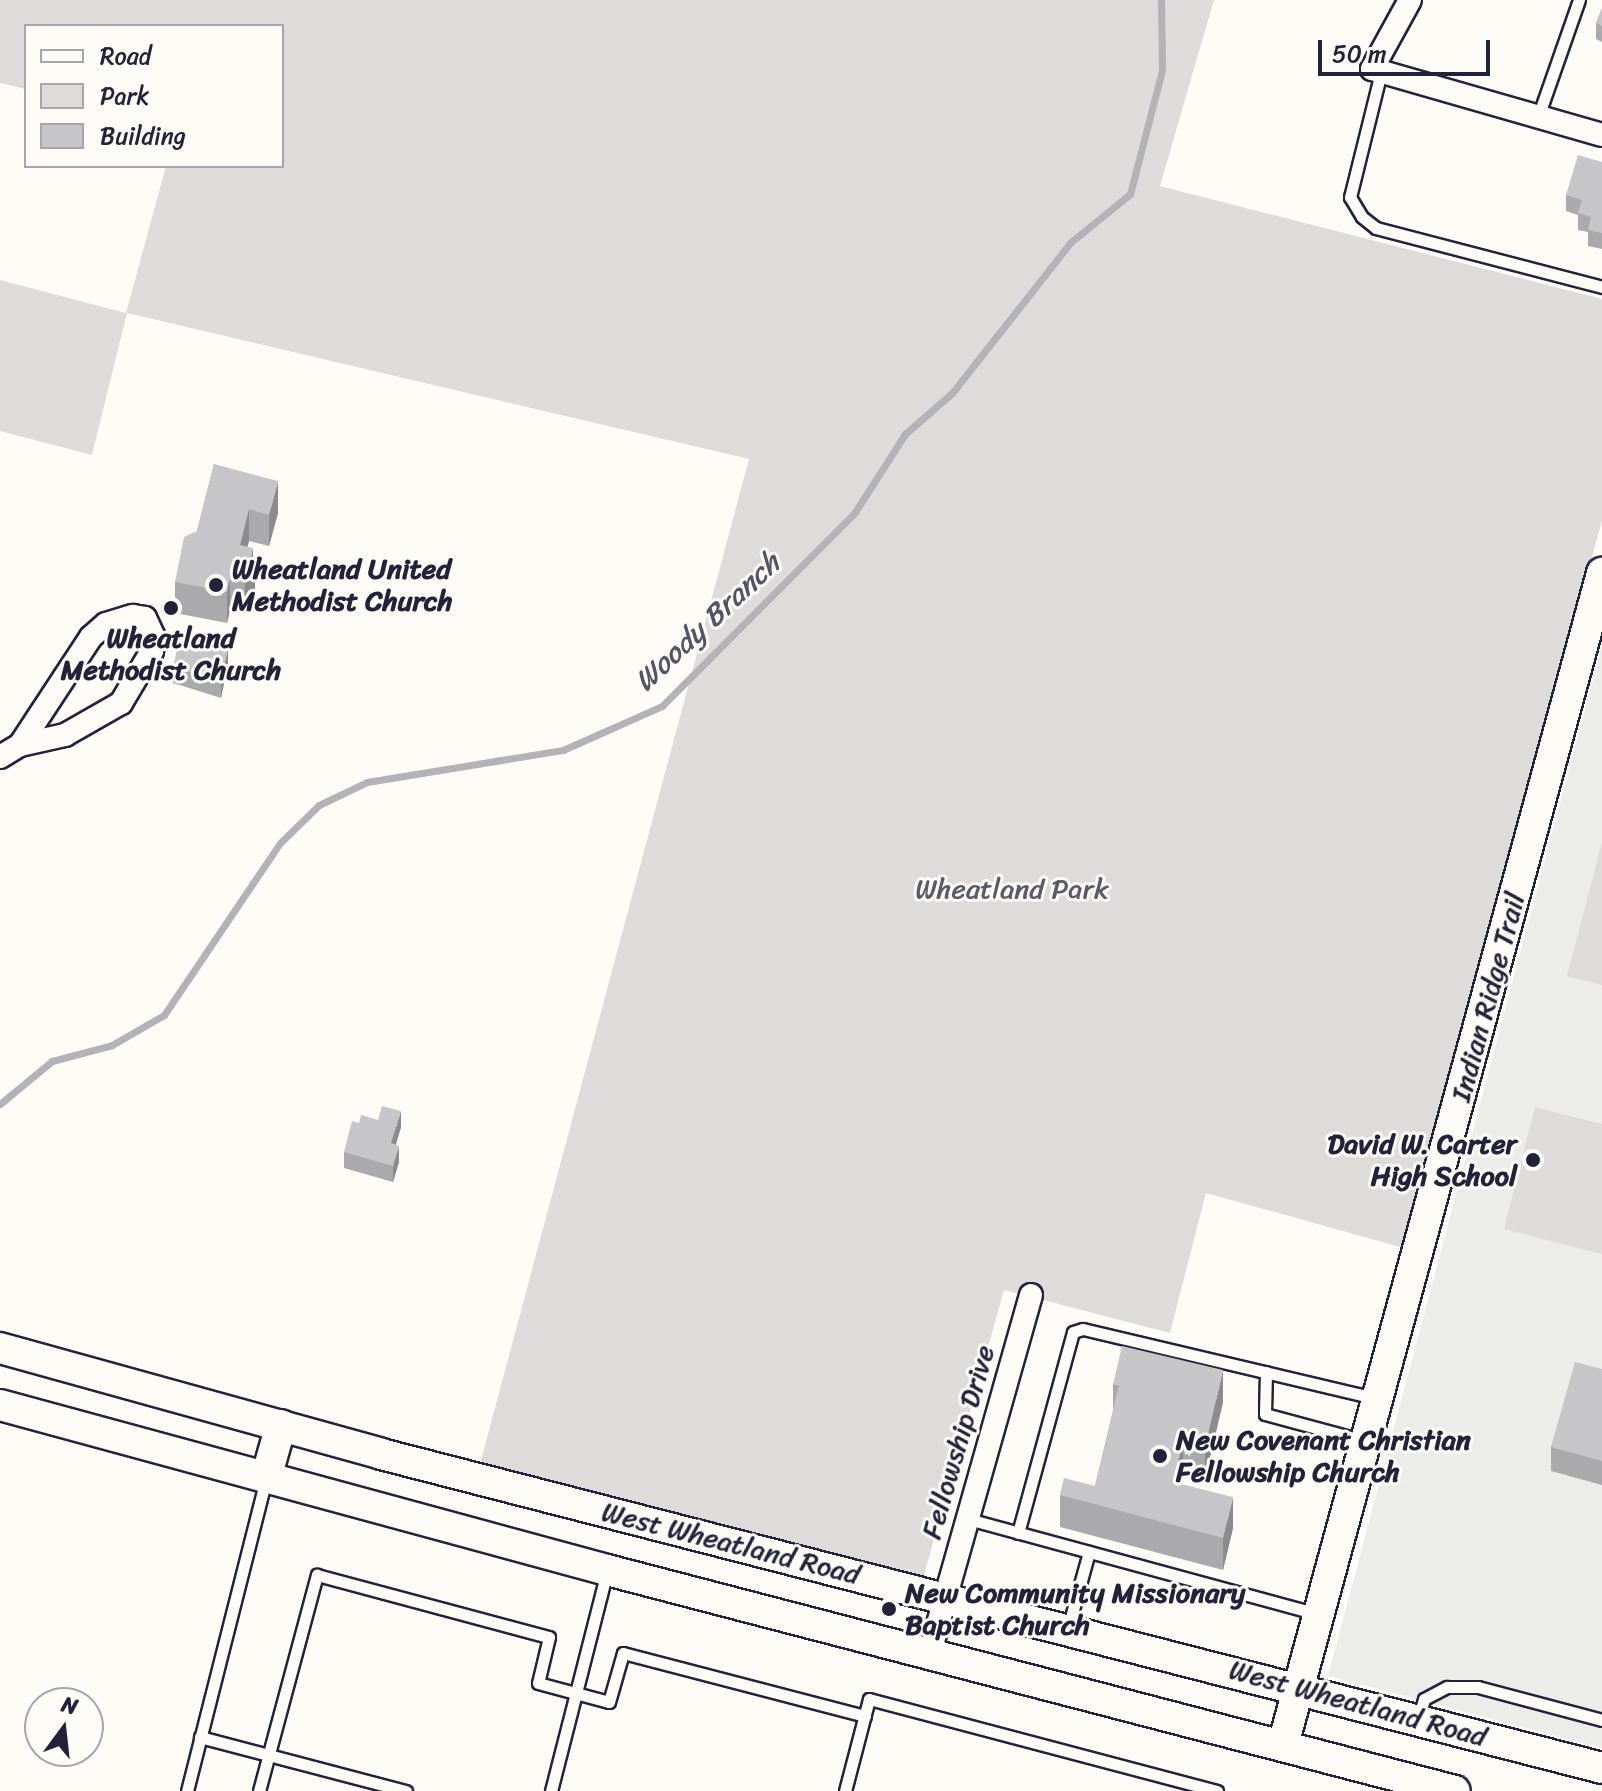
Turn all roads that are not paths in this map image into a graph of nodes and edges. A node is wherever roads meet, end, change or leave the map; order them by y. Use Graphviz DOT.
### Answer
graph roads {
  1 [pos="1410,0"];
  2 [pos="1579,0"];
  3 [pos="1376,70"];
  4 [pos="1539,114"];
  5 [pos="1602,135"];
  6 [pos="1602,287"];
  7 [pos="1602,573"];
  8 [pos="20,745"];
  9 [pos="0,757"];
  10 [pos="1031,1295"];
  11 [pos="0,1348"];
  12 [pos="1266,1372"];
  13 [pos="1380,1399"];
  14 [pos="0,1405"];
  15 [pos="281,1425"];
  16 [pos="1368,1442"];
  17 [pos="266,1478"];
  18 [pos="968,1519"];
  19 [pos="1018,1533"];
  20 [pos="1089,1552"];
  21 [pos="607,1570"];
  22 [pos="945,1598"];
  23 [pos="1321,1615"];
  24 [pos="1068,1629"];
  25 [pos="930,1652"];
  26 [pos="1300,1687"];
  27 [pos="577,1694"];
  28 [pos="865,1716"];
  29 [pos="1418,1719"];
  30 [pos="1602,1720"];
  31 [pos="200,1737"];
  32 [pos="1283,1745"];
  33 [pos="268,1755"];
  34 [pos="1602,1768"];
  35 [pos="1168,1778"];
  36 [pos="187,1791"];
  37 [pos="259,1791"];
  38 [pos="406,1791"];
  39 [pos="551,1791"];
  40 [pos="845,1791"];
  41 [pos="1164,1791"];
  42 [pos="1217,1791"];
  43 [pos="1455,1791"];
  1 -- 3 [label="street"];
  2 -- 4 [label="lane"];
  3 -- 4 [label="street"];
  3 -- 6 [label="lane"];
  4 -- 5 [label="street"];
  7 -- 13 [label="main road, Indian Ridge Trail"];
  8 -- 8 [label="street"];
  8 -- 9 [label="street"];
  10 -- 18 [label="street, Fellowship Drive"];
  11 -- 15 [label="main road, West Wheatland Road"];
  12 -- 13 [label="lane"];
  12 -- 16 [label="lane"];
  12 -- 19 [label="lane"];
  13 -- 16 [label="main road, Indian Ridge Trail"];
  14 -- 17 [label="main road, West Wheatland Road"];
  15 -- 17 [label="main road"];
  15 -- 22 [label="main road, West Wheatland Road"];
  16 -- 23 [label="main road, Indian Ridge Trail"];
  17 -- 21 [label="main road, West Wheatland Road"];
  17 -- 31 [label="lane"];
  18 -- 19 [label="lane"];
  18 -- 22 [label="street, Fellowship Drive"];
  19 -- 20 [label="lane"];
  20 -- 23 [label="lane"];
  20 -- 24 [label="lane"];
  21 -- 25 [label="main road, West Wheatland Road"];
  21 -- 27 [label="lane"];
  22 -- 24 [label="main road, West Wheatland Road"];
  22 -- 25 [label="street, Fellowship Drive"];
  23 -- 26 [label="main road, Indian Ridge Trail"];
  24 -- 26 [label="main road, West Wheatland Road"];
  25 -- 32 [label="main road, West Wheatland Road"];
  26 -- 29 [label="main road, West Wheatland Road"];
  26 -- 32 [label="main road, Indian Ridge Trail"];
  27 -- 28 [label="lane"];
  27 -- 33 [label="lane"];
  27 -- 39 [label="lane"];
  28 -- 35 [label="lane"];
  28 -- 40 [label="lane"];
  29 -- 30 [label="lane"];
  29 -- 34 [label="main road, West Wheatland Road"];
  31 -- 33 [label="lane"];
  31 -- 36 [label="lane"];
  32 -- 43 [label="main road, West Wheatland Road"];
  33 -- 37 [label="lane"];
  33 -- 38 [label="lane"];
  35 -- 41 [label="lane"];
  35 -- 42 [label="lane"];
}
